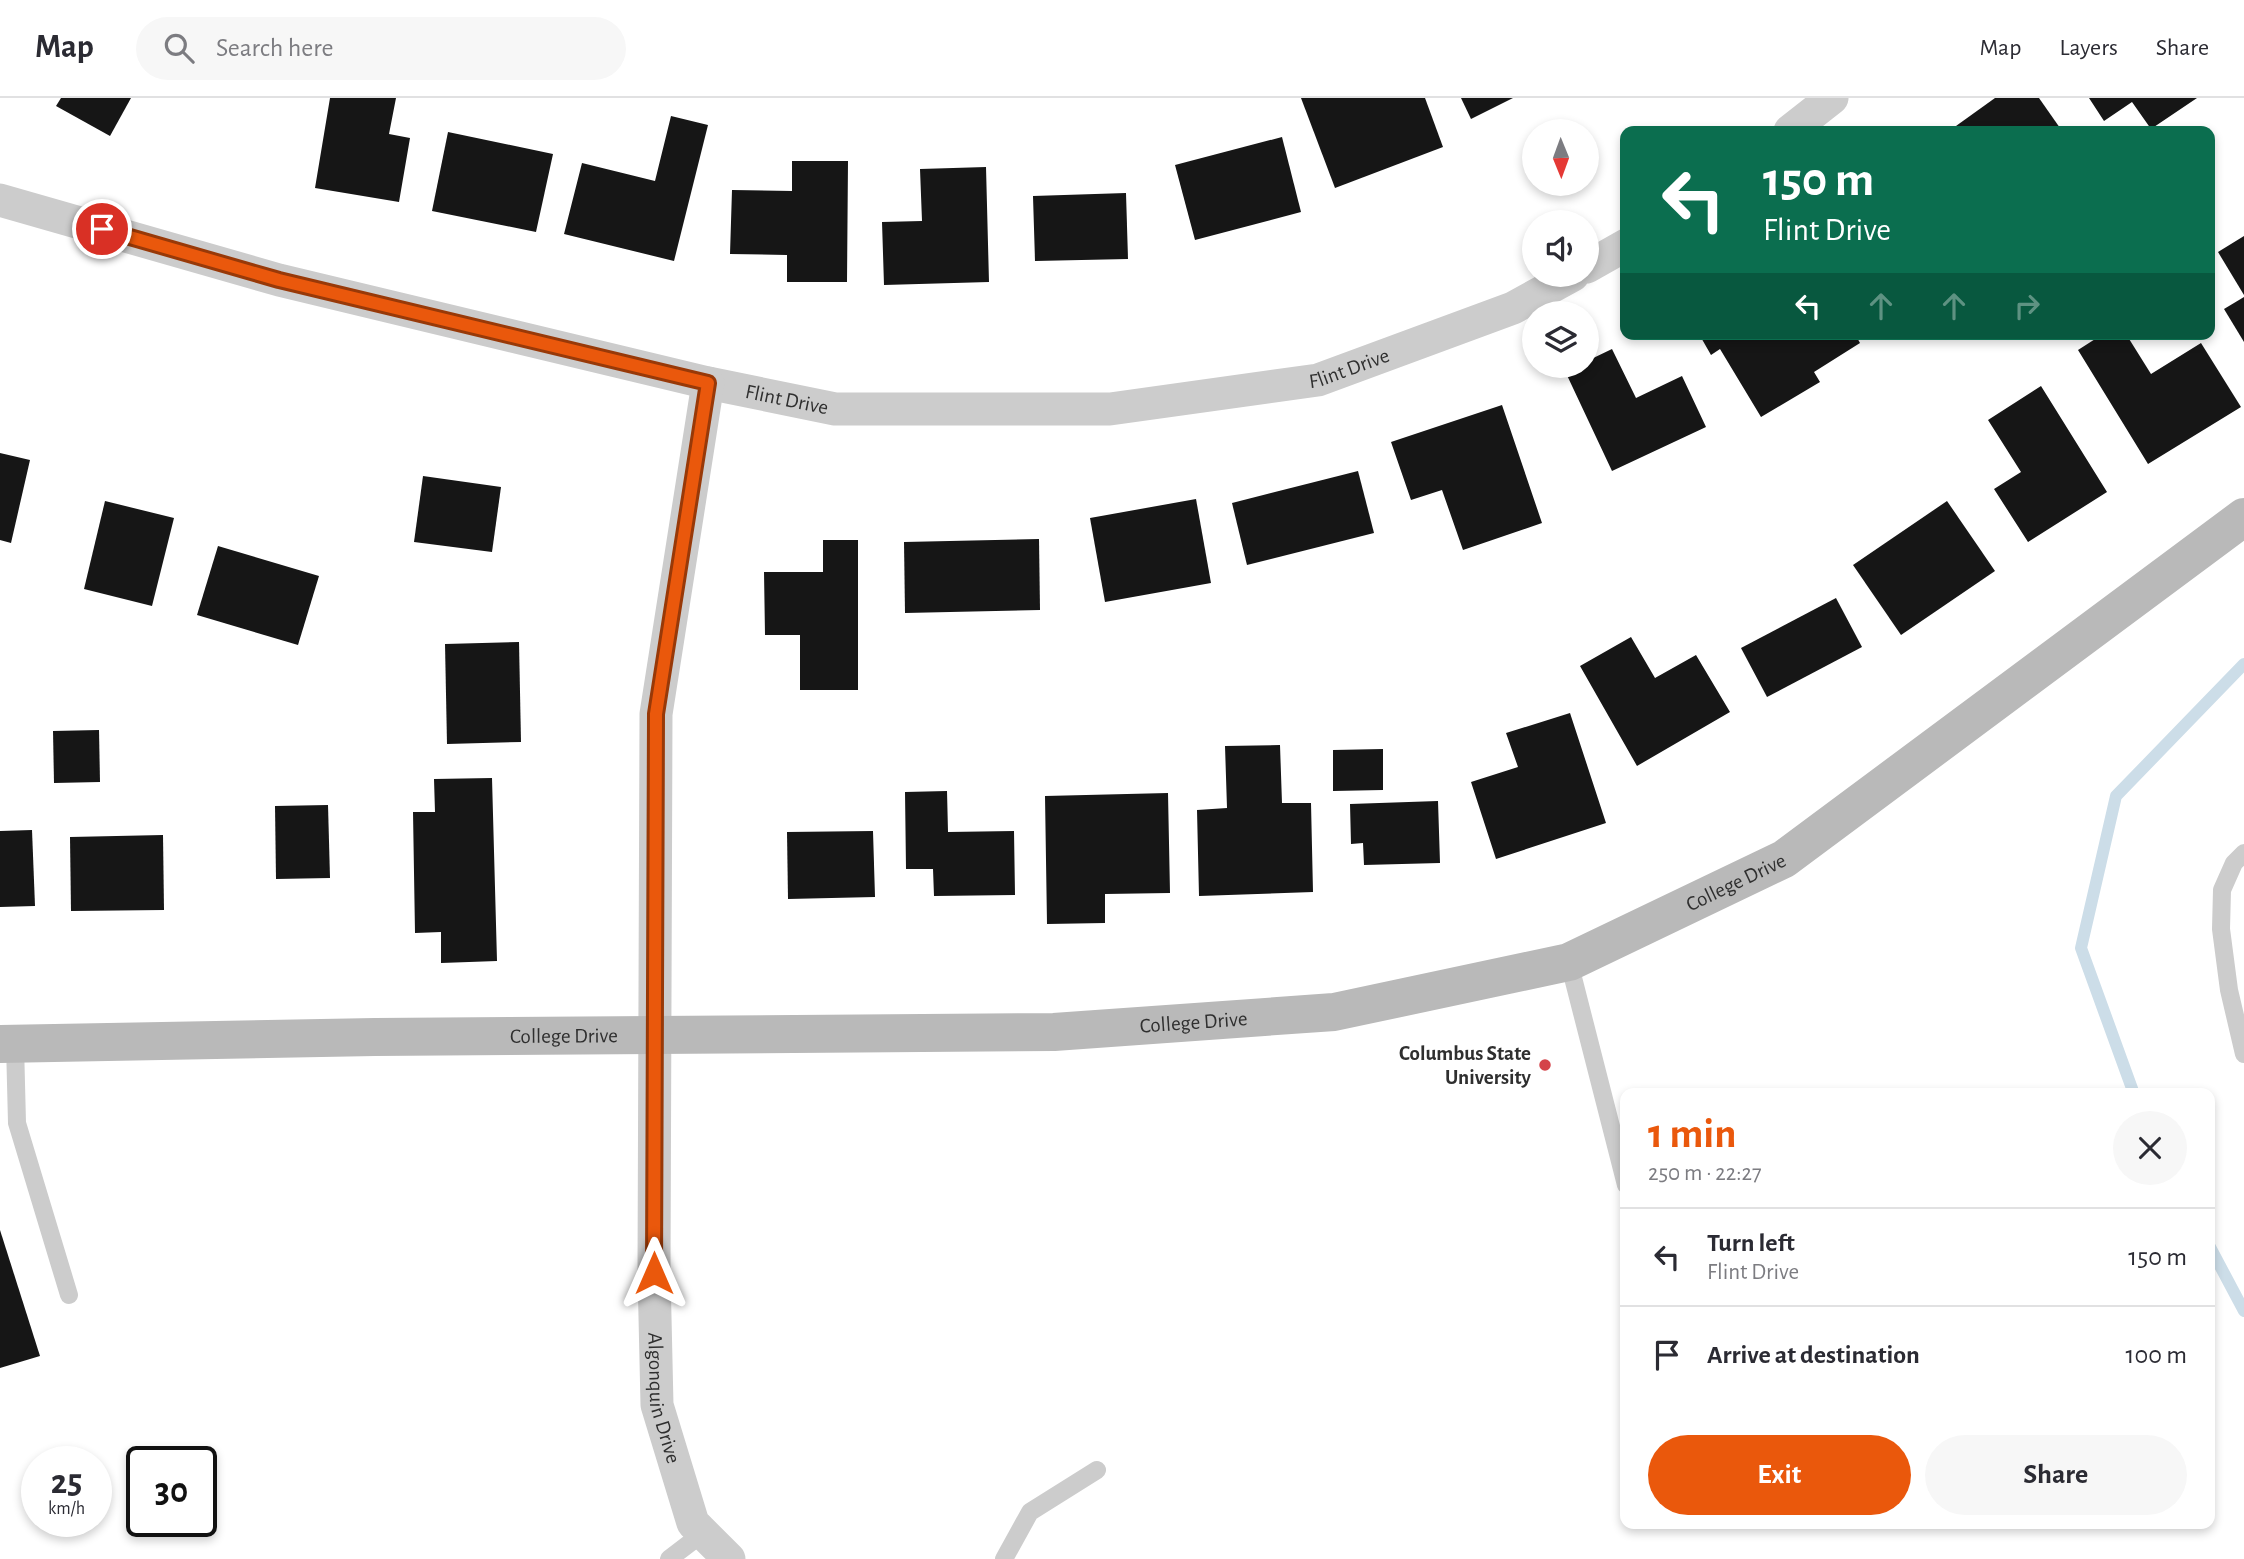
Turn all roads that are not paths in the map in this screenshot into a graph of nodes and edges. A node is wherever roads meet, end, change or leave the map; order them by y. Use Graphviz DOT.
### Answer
graph roads {
  1 [pos="1832,98"];
  2 [pos="1796,126"];
  3 [pos="0,200"];
  4 [pos="1620,248"];
  5 [pos="1599,260"];
  6 [pos="1551,287"];
  7 [pos="708,383"];
  8 [pos="2244,517"];
  9 [pos="2244,853"];
  10 [pos="1569,962"];
  11 [pos="656,1034"];
  12 [pos="8,1044"];
  13 [pos="2244,1054"];
  14 [pos="1620,1162"];
  15 [pos="69,1295"];
  16 [pos="1097,1470"];
  17 [pos="703,1533"];
  18 [pos="669,1559"];
  19 [pos="729,1559"];
  20 [pos="1004,1559"];
  1 -- 2 [label="street"];
  3 -- 7 [label="street, Flint Drive"];
  4 -- 5 [label="street"];
  6 -- 7 [label="street, Flint Drive"];
  7 -- 11 [label="street, Algonquin Drive"];
  8 -- 10 [label="street, College Drive"];
  9 -- 13 [label="lane"];
  10 -- 11 [label="street, College Drive"];
  10 -- 14 [label="lane"];
  11 -- 12 [label="street, College Drive"];
  11 -- 17 [label="street, Algonquin Drive"];
  12 -- 15 [label="lane"];
  16 -- 20 [label="lane"];
  17 -- 18 [label="lane"];
  17 -- 19 [label="street, Algonquin Drive"];
}
